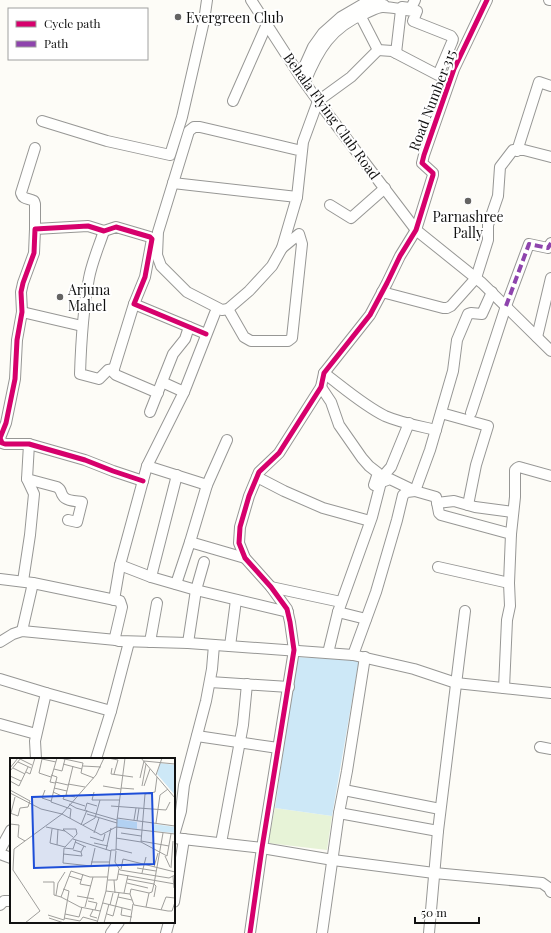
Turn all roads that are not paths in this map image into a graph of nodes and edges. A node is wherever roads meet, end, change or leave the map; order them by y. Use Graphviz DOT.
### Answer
graph roads {
  1 [pos="208,0"];
  2 [pos="251,0"];
  3 [pos="415,0"];
  4 [pos="487,0"];
  5 [pos="365,1"];
  6 [pos="401,10"];
  7 [pos="360,16"];
  8 [pos="267,24"];
  9 [pos="378,50"];
  10 [pos="396,53"];
  11 [pos="303,79"];
  12 [pos="551,86"];
  13 [pos="233,101"];
  14 [pos="318,101"];
  15 [pos="42,121"];
  16 [pos="35,148"];
  17 [pos="302,151"];
  18 [pos="518,151"];
  19 [pos="551,157"];
  20 [pos="173,183"];
  21 [pos="385,188"];
  22 [pos="297,197"];
  23 [pos="330,205"];
  24 [pos="35,229"];
  25 [pos="416,230"];
  26 [pos="104,231"];
  27 [pos="551,243"];
  28 [pos="282,248"];
  29 [pos="476,278"];
  30 [pos="551,278"];
  31 [pos="382,292"];
  32 [pos="492,292"];
  33 [pos="134,304"];
  34 [pos="506,306"];
  35 [pos="228,309"];
  36 [pos="22,312"];
  37 [pos="215,313"];
  38 [pos="82,326"];
  39 [pos="189,327"];
  40 [pos="206,334"];
  41 [pos="538,337"];
  42 [pos="551,351"];
  43 [pos="114,370"];
  44 [pos="324,373"];
  45 [pos="162,382"];
  46 [pos="321,387"];
  47 [pos="184,392"];
  48 [pos="158,393"];
  49 [pos="150,412"];
  50 [pos="441,413"];
  51 [pos="471,413"];
  52 [pos="409,423"];
  53 [pos="436,430"];
  54 [pos="227,440"];
  55 [pos="29,444"];
  56 [pos="147,466"];
  57 [pos="176,475"];
  58 [pos="551,476"];
  59 [pos="257,477"];
  60 [pos="27,479"];
  61 [pos="143,481"];
  62 [pos="208,485"];
  63 [pos="374,485"];
  64 [pos="415,491"];
  65 [pos="437,503"];
  66 [pos="468,505"];
  67 [pos="513,512"];
  68 [pos="68,520"];
  69 [pos="370,520"];
  70 [pos="511,534"];
  71 [pos="190,542"];
  72 [pos="245,558"];
  73 [pos="204,562"];
  74 [pos="120,564"];
  75 [pos="438,567"];
  76 [pos="151,577"];
  77 [pos="0,579"];
  78 [pos="28,582"];
  79 [pos="509,583"];
  80 [pos="176,584"];
  81 [pos="271,587"];
  82 [pos="196,590"];
  83 [pos="114,600"];
  84 [pos="236,600"];
  85 [pos="157,603"];
  86 [pos="340,607"];
  87 [pos="288,612"];
  88 [pos="465,612"];
  89 [pos="366,619"];
  90 [pos="22,631"];
  91 [pos="116,640"];
  92 [pos="0,642"];
  93 [pos="129,642"];
  94 [pos="150,642"];
  95 [pos="188,643"];
  96 [pos="214,645"];
  97 [pos="230,646"];
  98 [pos="294,650"];
  99 [pos="328,653"];
  100 [pos="353,655"];
  101 [pos="365,657"];
  102 [pos="0,679"];
  103 [pos="210,682"];
  104 [pos="456,683"];
  105 [pos="247,684"];
  106 [pos="289,687"];
  107 [pos="504,688"];
  108 [pos="46,693"];
  109 [pos="551,693"];
  110 [pos="111,711"];
  111 [pos="0,724"];
  112 [pos="36,734"];
  113 [pos="198,736"];
  114 [pos="239,742"];
  115 [pos="540,747"];
  116 [pos="278,748"];
  117 [pos="551,749"];
  118 [pos="36,758"];
  119 [pos="96,758"];
  120 [pos="344,790"];
  121 [pos="440,809"];
  122 [pos="339,813"];
  123 [pos="438,831"];
  124 [pos="10,832"];
  125 [pos="177,837"];
  126 [pos="221,843"];
  127 [pos="262,848"];
  128 [pos="0,850"];
  129 [pos="0,854"];
  130 [pos="10,858"];
  131 [pos="333,860"];
  132 [pos="434,873"];
  133 [pos="175,880"];
  134 [pos="551,892"];
  135 [pos="10,901"];
  136 [pos="0,905"];
  137 [pos="118,923"];
  138 [pos="169,923"];
  139 [pos="111,933"];
  140 [pos="166,933"];
  141 [pos="250,933"];
  142 [pos="322,933"];
  143 [pos="429,933"];
  1 -- 15 [label="street"];
  2 -- 8 [label="street, Behala Flying Club Road"];
  3 -- 5 [label="street"];
  4 -- 25 [label="street, Road Number 315"];
  5 -- 11 [label="street"];
  6 -- 7 [label="street"];
  6 -- 10 [label="street"];
  6 -- 10 [label="street"];
  7 -- 9 [label="street"];
  7 -- 11 [label="street"];
  8 -- 11 [label="street, Behala Flying Club Road"];
  8 -- 13 [label="street"];
  9 -- 10 [label="street"];
  9 -- 14 [label="street"];
  11 -- 14 [label="street, Behala Flying Club Road"];
  12 -- 18 [label="street"];
  14 -- 17 [label="street"];
  14 -- 21 [label="street, Behala Flying Club Road"];
  16 -- 24 [label="street"];
  17 -- 20 [label="street"];
  17 -- 22 [label="street"];
  18 -- 19 [label="street"];
  18 -- 29 [label="street"];
  20 -- 22 [label="street"];
  20 -- 35 [label="street"];
  21 -- 23 [label="street"];
  21 -- 25 [label="street, Behala Flying Club Road"];
  22 -- 28 [label="street"];
  24 -- 26 [label="street"];
  24 -- 36 [label="street"];
  25 -- 29 [label="street, Behala Flying Club Road"];
  25 -- 31 [label="street"];
  26 -- 33 [label="street"];
  26 -- 38 [label="street"];
  27 -- 34 [label="street"];
  28 -- 35 [label="street"];
  28 -- 35 [label="street"];
  29 -- 31 [label="street"];
  29 -- 32 [label="street, Behala Flying Club Road"];
  30 -- 41 [label="street"];
  31 -- 44 [label="street"];
  32 -- 34 [label="street, Behala Flying Club Road"];
  32 -- 50 [label="street"];
  33 -- 39 [label="street"];
  33 -- 43 [label="street"];
  34 -- 41 [label="street, Behala Flying Club Road"];
  34 -- 51 [label="street"];
  36 -- 38 [label="street"];
  36 -- 55 [label="street"];
  37 -- 40 [label="street"];
  38 -- 43 [label="street"];
  39 -- 40 [label="street"];
  39 -- 45 [label="street"];
  40 -- 47 [label="street"];
  41 -- 42 [label="street, Behala Flying Club Road"];
  43 -- 48 [label="street"];
  44 -- 46 [label="street"];
  44 -- 52 [label="street"];
  45 -- 47 [label="street"];
  45 -- 48 [label="street"];
  46 -- 59 [label="street"];
  46 -- 63 [label="street"];
  47 -- 56 [label="street"];
  48 -- 49 [label="street"];
  50 -- 53 [label="street"];
  50 -- 66 [label="street"];
  52 -- 53 [label="street"];
  52 -- 63 [label="street"];
  53 -- 64 [label="street"];
  54 -- 62 [label="street"];
  55 -- 60 [label="street"];
  55 -- 61 [label="street"];
  56 -- 57 [label="street"];
  56 -- 61 [label="street"];
  57 -- 62 [label="street"];
  57 -- 76 [label="street"];
  58 -- 67 [label="street"];
  59 -- 69 [label="street"];
  59 -- 72 [label="street"];
  60 -- 68 [label="street"];
  60 -- 78 [label="street"];
  61 -- 74 [label="street"];
  62 -- 71 [label="street"];
  63 -- 64 [label="street"];
  63 -- 69 [label="street"];
  64 -- 65 [label="street"];
  64 -- 89 [label="street"];
  65 -- 66 [label="street"];
  65 -- 70 [label="street"];
  66 -- 67 [label="street"];
  67 -- 70 [label="street"];
  69 -- 86 [label="street"];
  70 -- 79 [label="street"];
  71 -- 72 [label="street"];
  71 -- 80 [label="street"];
  72 -- 81 [label="street"];
  73 -- 82 [label="street"];
  74 -- 76 [label="street"];
  74 -- 83 [label="street"];
  75 -- 79 [label="street"];
  76 -- 80 [label="street"];
  77 -- 78 [label="street"];
  78 -- 83 [label="street"];
  78 -- 90 [label="street"];
  79 -- 107 [label="street"];
  80 -- 82 [label="street"];
  81 -- 86 [label="street"];
  81 -- 87 [label="street"];
  82 -- 84 [label="street"];
  82 -- 95 [label="street"];
  83 -- 91 [label="street"];
  84 -- 87 [label="street"];
  84 -- 97 [label="street"];
  85 -- 94 [label="street"];
  86 -- 89 [label="street"];
  86 -- 99 [label="street"];
  87 -- 98 [label="street"];
  88 -- 104 [label="street"];
  89 -- 100 [label="street"];
  90 -- 91 [label="street"];
  90 -- 92 [label="street"];
  91 -- 93 [label="street"];
  93 -- 94 [label="street"];
  93 -- 110 [label="street"];
  94 -- 95 [label="street"];
  95 -- 96 [label="street"];
  96 -- 97 [label="street"];
  96 -- 103 [label="street"];
  97 -- 98 [label="street"];
  98 -- 99 [label="street"];
  98 -- 106 [label="street"];
  99 -- 100 [label="street"];
  100 -- 101 [label="street"];
  101 -- 104 [label="street"];
  101 -- 120 [label="street"];
  102 -- 108 [label="street"];
  103 -- 105 [label="street"];
  103 -- 113 [label="street"];
  104 -- 107 [label="street"];
  104 -- 121 [label="street"];
  105 -- 106 [label="street"];
  105 -- 114 [label="street"];
  106 -- 116 [label="street"];
  107 -- 109 [label="street"];
  108 -- 110 [label="street"];
  108 -- 112 [label="street"];
  110 -- 119 [label="street"];
  111 -- 112 [label="street"];
  112 -- 118 [label="street"];
  113 -- 114 [label="street"];
  113 -- 125 [label="street"];
  114 -- 116 [label="street"];
  114 -- 126 [label="street"];
  115 -- 117 [label="street"];
  116 -- 127 [label="street"];
  120 -- 121 [label="street"];
  120 -- 122 [label="street"];
  121 -- 123 [label="street"];
  122 -- 123 [label="street"];
  122 -- 131 [label="street"];
  123 -- 132 [label="street"];
  124 -- 128 [label="street"];
  125 -- 126 [label="street"];
  125 -- 133 [label="street"];
  126 -- 127 [label="street"];
  127 -- 131 [label="street"];
  127 -- 141 [label="street"];
  129 -- 130 [label="street"];
  131 -- 132 [label="street"];
  131 -- 142 [label="street"];
  132 -- 134 [label="street"];
  132 -- 143 [label="street"];
  135 -- 136 [label="street"];
  137 -- 139 [label="street"];
  138 -- 140 [label="street"];
}
